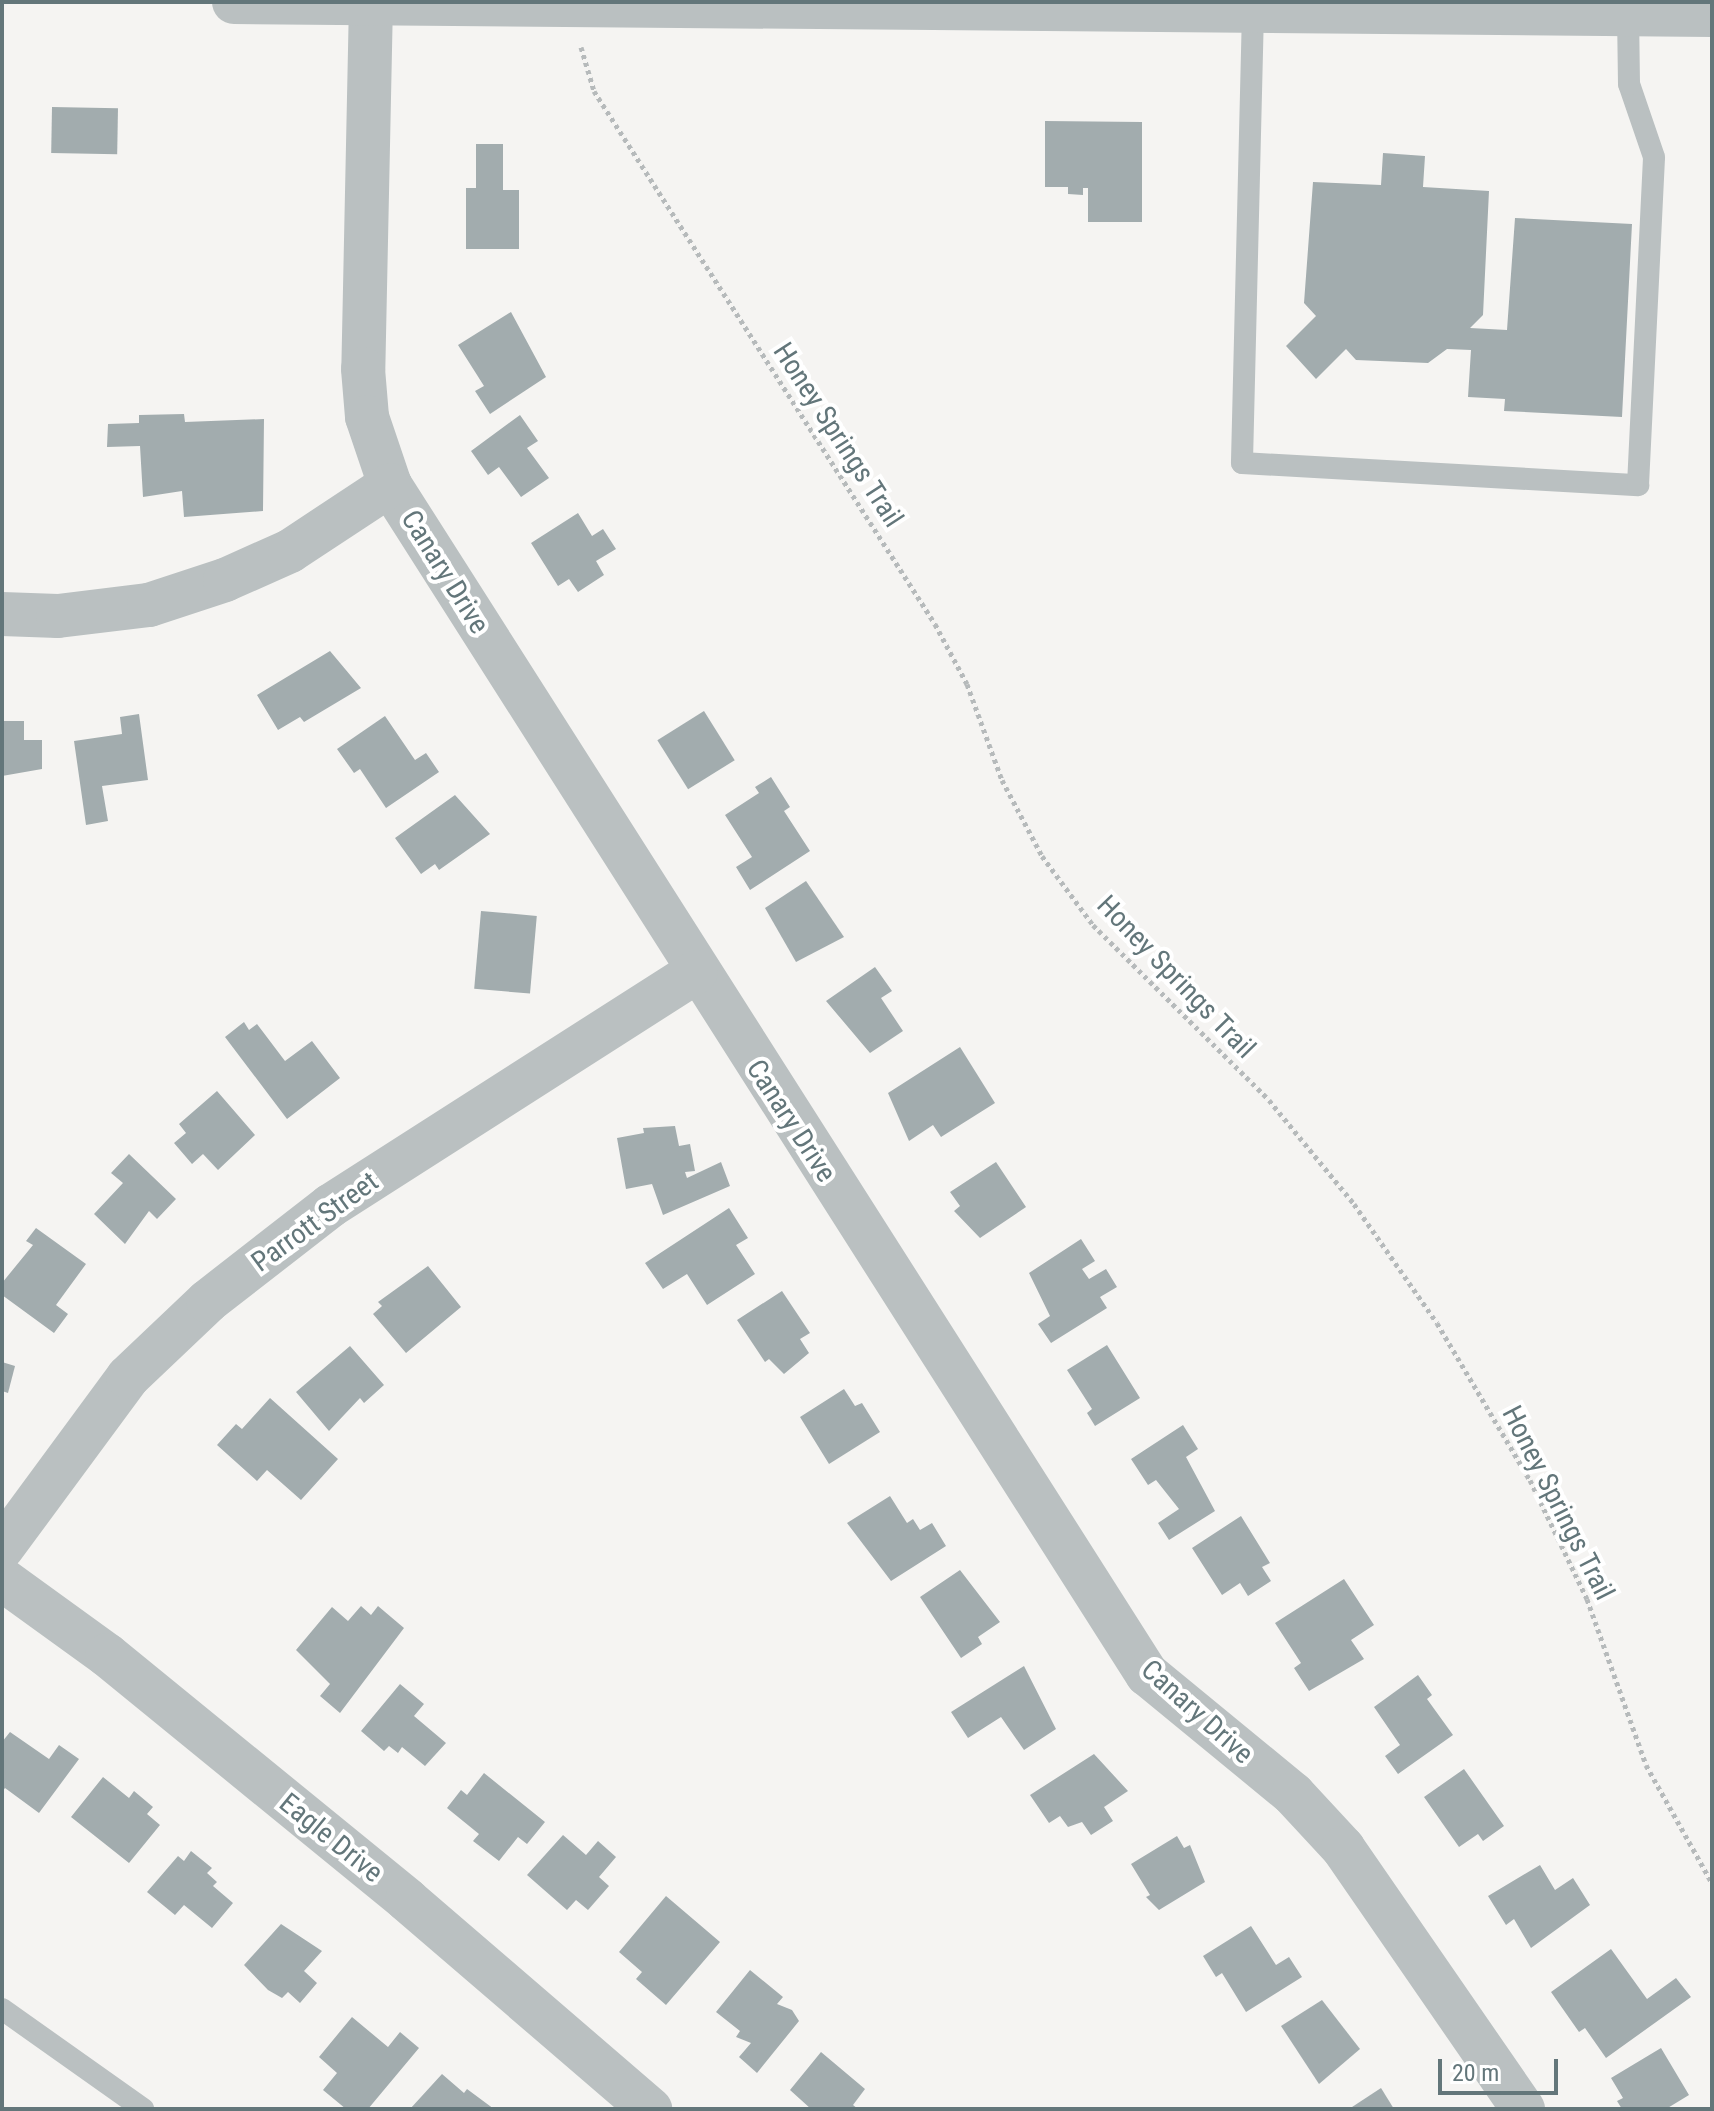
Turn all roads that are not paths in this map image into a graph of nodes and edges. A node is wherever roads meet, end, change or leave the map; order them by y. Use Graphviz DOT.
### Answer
graph roads {
  1 [pos="234,2"];
  2 [pos="371,2"];
  3 [pos="758,3"];
  4 [pos="1408,7"];
  5 [pos="1253,11"];
  6 [pos="1628,14"];
  7 [pos="1712,15"];
  8 [pos="390,485"];
  9 [pos="2,614"];
  10 [pos="696,972"];
  11 [pos="2,1548"];
  12 [pos="2,1579"];
  13 [pos="2,2009"];
  14 [pos="143,2109"];
  15 [pos="650,2109"];
  16 [pos="1523,2109"];
  1 -- 2 [label="street"];
  2 -- 3 [label="street"];
  2 -- 8 [label="street, Canary Drive"];
  3 -- 5 [label="street"];
  4 -- 5 [label="street"];
  4 -- 6 [label="street"];
  5 -- 6 [label="lane"];
  6 -- 7 [label="street"];
  8 -- 9 [label="street"];
  8 -- 10 [label="street, Canary Drive"];
  10 -- 11 [label="street, Parrott Street"];
  10 -- 16 [label="street, Canary Drive"];
  12 -- 15 [label="street, Eagle Drive"];
  13 -- 14 [label="lane"];
}
